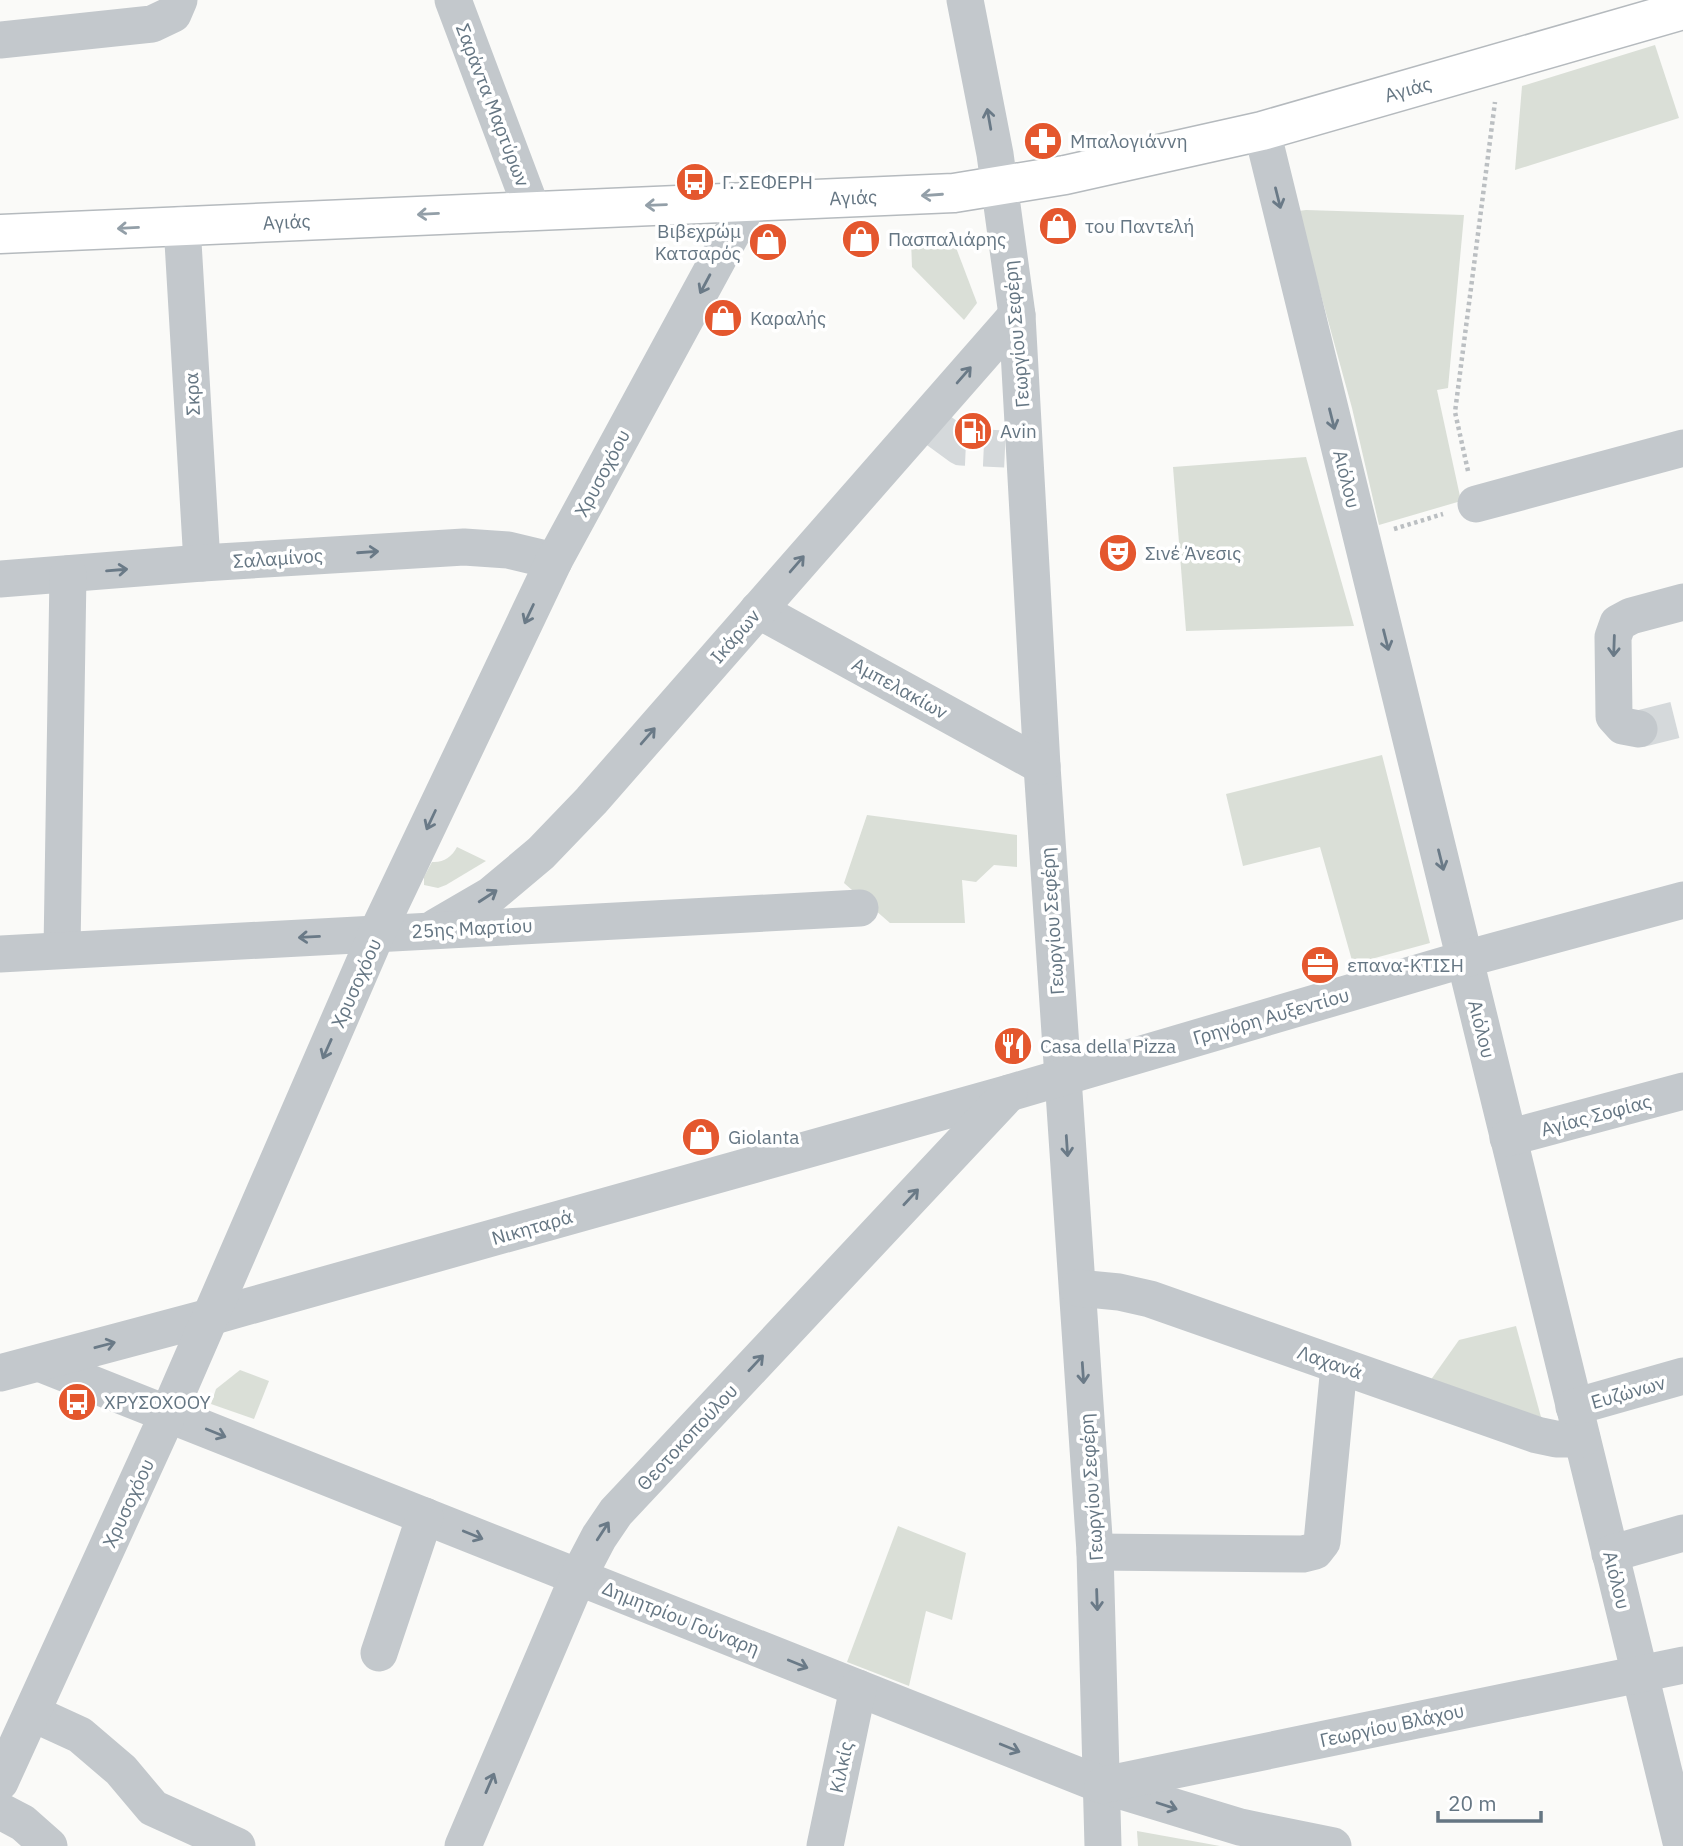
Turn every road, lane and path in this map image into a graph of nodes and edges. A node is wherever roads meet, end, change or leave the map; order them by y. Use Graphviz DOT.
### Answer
graph roads {
  1 [pos="179,0"];
  2 [pos="453,0"];
  3 [pos="965,0"];
  4 [pos="1683,10"];
  5 [pos="0,40"];
  6 [pos="1500,63"];
  7 [pos="1262,131"];
  8 [pos="1000,187"];
  9 [pos="749,202"];
  10 [pos="532,209"];
  11 [pos="183,225"];
  12 [pos="0,234"];
  13 [pos="1017,315"];
  14 [pos="1683,448"];
  15 [pos="1476,504"];
  16 [pos="1362,539"];
  17 [pos="554,561"];
  18 [pos="202,563"];
  19 [pos="68,575"];
  20 [pos="0,579"];
  21 [pos="1683,602"];
  22 [pos="758,610"];
  23 [pos="1639,729"];
  24 [pos="1042,766"];
  25 [pos="1683,900"];
  26 [pos="859,908"];
  27 [pos="429,931"];
  28 [pos="377,933"];
  29 [pos="62,950"];
  30 [pos="0,954"];
  31 [pos="1465,959"];
  32 [pos="1062,1078"];
  33 [pos="1683,1091"];
  34 [pos="1009,1093"];
  35 [pos="1508,1138"];
  36 [pos="1078,1288"];
  37 [pos="210,1317"];
  38 [pos="38,1363"];
  39 [pos="1339,1366"];
  40 [pos="0,1373"];
  41 [pos="1683,1376"];
  42 [pos="168,1415"];
  43 [pos="1578,1423"];
  44 [pos="425,1516"];
  45 [pos="1683,1533"];
  46 [pos="1096,1552"];
  47 [pos="1610,1554"];
  48 [pos="578,1577"];
  49 [pos="379,1653"];
  50 [pos="1683,1665"];
  51 [pos="1640,1675"];
  52 [pos="858,1688"];
  53 [pos="32,1713"];
  54 [pos="0,1782"];
  55 [pos="1102,1785"];
  56 [pos="0,1811"];
  57 [pos="1265,1839"];
  58 [pos="49,1846"];
  59 [pos="237,1846"];
  60 [pos="463,1846"];
  61 [pos="825,1846"];
  62 [pos="1103,1846"];
  63 [pos="1332,1846"];
  64 [pos="1682,1846"];
  1 -- 5 [label="street"];
  2 -- 10 [label="street, Σαράντα Μαρτύρων"];
  8 -- 3 [label="street, Γεωργίου Σεφέρη, one-way"];
  4 -- 6 [label="main road, Αγιάς"];
  6 -- 7 [label="main road, Αγιάς"];
  6 -- 15 [label="path"];
  7 -- 8 [label="main road, Αγιάς"];
  7 -- 16 [label="street, Αιόλου, one-way"];
  8 -- 9 [label="main road, Αγιάς, one-way"];
  8 -- 13 [label="street, Γεωργίου Σεφέρη"];
  9 -- 10 [label="main road, Αγιάς, one-way"];
  9 -- 17 [label="street, Χρυσοχόου, one-way"];
  10 -- 11 [label="main road, Αγιάς, one-way"];
  11 -- 12 [label="main road, Αγιάς, one-way"];
  11 -- 18 [label="street, Σκρα"];
  22 -- 13 [label="street, Ικάρων, one-way"];
  13 -- 24 [label="street, Γεωργίου Σεφέρη"];
  14 -- 15 [label="street"];
  15 -- 16 [label="path"];
  16 -- 31 [label="street, Αιόλου, one-way"];
  18 -- 17 [label="street, Σαλαμίνος, one-way"];
  17 -- 28 [label="street, Χρυσοχόου, one-way"];
  19 -- 18 [label="street, Σαλαμίνος, one-way"];
  19 -- 20 [label="street, Σαλαμίνος"];
  19 -- 29 [label="street"];
  21 -- 23 [label="street, one-way"];
  22 -- 24 [label="street, Αμπελακίων"];
  27 -- 22 [label="street, Ικάρων, one-way"];
  24 -- 32 [label="street, Γεωργίου Σεφέρη"];
  25 -- 31 [label="street, Γρηγόρη Αυξεντίου"];
  26 -- 27 [label="street, 25ης Μαρτίου"];
  27 -- 28 [label="street, 25ης Μαρτίου"];
  28 -- 29 [label="street, 25ης Μαρτίου, one-way"];
  28 -- 37 [label="street, Χρυσοχόου, one-way"];
  29 -- 30 [label="street, 25ης Μαρτίου"];
  31 -- 32 [label="street, Γρηγόρη Αυξεντίου"];
  31 -- 35 [label="street, Αιόλου"];
  32 -- 34 [label="street, Νικηταρά"];
  32 -- 36 [label="street, Γεωργίου Σεφέρη, one-way"];
  33 -- 35 [label="street, Αγίας Σοφίας"];
  34 -- 37 [label="street, Νικηταρά"];
  48 -- 34 [label="street, Θεοτοκοπούλου, one-way"];
  35 -- 43 [label="street, Αιόλου"];
  36 -- 39 [label="street, Λαχανά"];
  36 -- 46 [label="street, Γεωργίου Σεφέρη, one-way"];
  38 -- 37 [label="street, Νικηταρά, one-way"];
  37 -- 42 [label="street, Χρυσοχόου"];
  38 -- 40 [label="street, Νικηταρά"];
  38 -- 42 [label="street, Δημητρίου Γούναρη"];
  39 -- 43 [label="street, Λαχανά"];
  39 -- 46 [label="street"];
  41 -- 43 [label="street, Ευζώνων"];
  42 -- 44 [label="street, Δημητρίου Γούναρη, one-way"];
  42 -- 53 [label="street, Χρυσοχόου"];
  43 -- 47 [label="street, Αιόλου"];
  44 -- 48 [label="street, Δημητρίου Γούναρη, one-way"];
  44 -- 49 [label="street"];
  45 -- 47 [label="street"];
  46 -- 55 [label="street, Γεωργίου Σεφέρη, one-way"];
  47 -- 51 [label="street, Αιόλου"];
  48 -- 52 [label="street, Δημητρίου Γούναρη, one-way"];
  60 -- 48 [label="street, Θεοτοκοπούλου, one-way"];
  50 -- 51 [label="street, Γεωργίου Βλάχου"];
  51 -- 55 [label="street, Γεωργίου Βλάχου"];
  51 -- 64 [label="street, Αιόλου"];
  52 -- 55 [label="street, Δημητρίου Γούναρη, one-way"];
  52 -- 61 [label="street, Κιλκίς"];
  53 -- 54 [label="street, Χρυσοχόου"];
  53 -- 59 [label="street"];
  55 -- 57 [label="street, Δημητρίου Γούναρη, one-way"];
  55 -- 62 [label="street, Γεωργίου Σεφέρη"];
  56 -- 58 [label="street"];
  57 -- 63 [label="street, Δημητρίου Γούναρη"];
}
